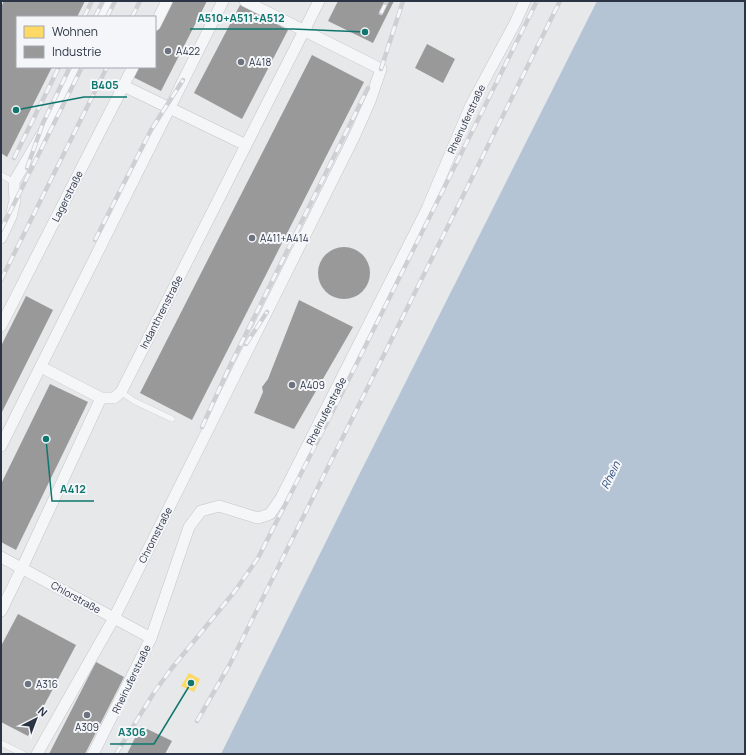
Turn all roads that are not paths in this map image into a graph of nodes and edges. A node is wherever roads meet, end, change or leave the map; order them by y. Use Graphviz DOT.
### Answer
graph roads {
  1 [pos="108,1"];
  2 [pos="167,1"];
  3 [pos="223,1"];
  4 [pos="245,1"];
  5 [pos="319,1"];
  6 [pos="525,1"];
  7 [pos="100,16"];
  8 [pos="156,23"];
  9 [pos="304,30"];
  10 [pos="76,68"];
  11 [pos="133,68"];
  12 [pos="124,86"];
  13 [pos="170,108"];
  14 [pos="246,145"];
  15 [pos="1,175"];
  16 [pos="14,182"];
  17 [pos="1,238"];
  18 [pos="1,326"];
  19 [pos="41,367"];
  20 [pos="121,392"];
  21 [pos="101,398"];
  22 [pos="172,419"];
  23 [pos="1,446"];
  24 [pos="1,557"];
  25 [pos="22,568"];
  26 [pos="1,611"];
  27 [pos="114,618"];
  28 [pos="151,638"];
  29 [pos="1,743"];
  30 [pos="23,754"];
  31 [pos="37,754"];
  32 [pos="93,754"];
  1 -- 7 [label="street"];
  2 -- 8 [label="street"];
  3 -- 13 [label="street"];
  4 -- 9 [label="street"];
  5 -- 9 [label="street, Indanthrenstraße"];
  6 -- 28 [label="street, Rheinuferstraße"];
  9 -- 14 [label="street, Indanthrenstraße"];
  9 -- 27 [label="street, Chromstraße"];
  10 -- 16 [label="street"];
  11 -- 12 [label="street, Lagerstraße"];
  12 -- 13 [label="street"];
  12 -- 18 [label="street, Lagerstraße"];
  13 -- 14 [label="street"];
  13 -- 19 [label="street"];
  14 -- 20 [label="street, Indanthrenstraße"];
  15 -- 16 [label="lane"];
  16 -- 17 [label="street"];
  19 -- 21 [label="street"];
  19 -- 23 [label="street"];
  20 -- 21 [label="street"];
  20 -- 22 [label="lane"];
  21 -- 25 [label="street"];
  24 -- 25 [label="street, Chlorstraße"];
  25 -- 26 [label="street"];
  25 -- 27 [label="street, Chlorstraße"];
  27 -- 28 [label="street, Chlorstraße"];
  27 -- 31 [label="street, Chromstraße"];
  28 -- 32 [label="street, Rheinuferstraße"];
  29 -- 30 [label="lane"];
}
